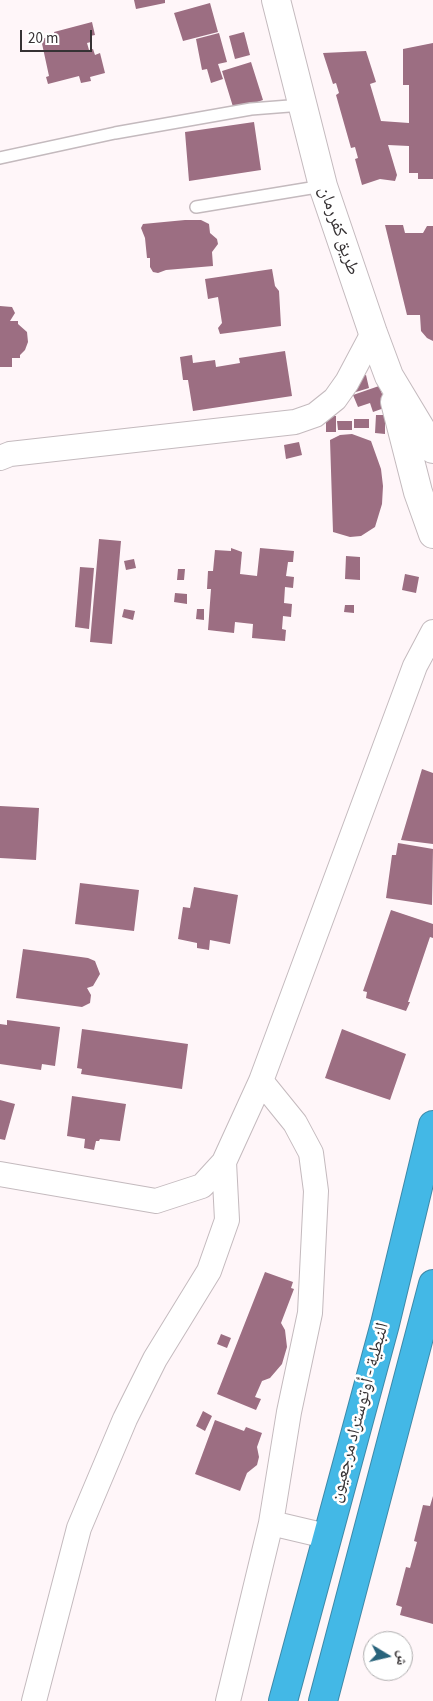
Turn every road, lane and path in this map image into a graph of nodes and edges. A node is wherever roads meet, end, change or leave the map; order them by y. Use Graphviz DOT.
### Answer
graph roads {
  1 [pos="276,0"];
  2 [pos="302,106"];
  3 [pos="0,158"];
  4 [pos="323,186"];
  5 [pos="196,207"];
  6 [pos="373,333"];
  7 [pos="389,376"];
  8 [pos="433,449"];
  9 [pos="0,458"];
  10 [pos="433,534"];
  11 [pos="433,632"];
  12 [pos="261,1081"];
  13 [pos="433,1124"];
  14 [pos="224,1162"];
  15 [pos="0,1174"];
  16 [pos="433,1284"];
  17 [pos="271,1523"];
  18 [pos="326,1536"];
  19 [pos="34,1701"];
  20 [pos="228,1701"];
  21 [pos="283,1701"];
  22 [pos="324,1701"];
  1 -- 2 [label="main road, طريق كفررمان"];
  2 -- 3 [label="lane"];
  2 -- 4 [label="main road, طريق كفررمان"];
  4 -- 5 [label="lane"];
  4 -- 6 [label="main road, طريق كفررمان"];
  6 -- 7 [label="main road, طريق كفررمان"];
  6 -- 9 [label="street"];
  7 -- 8 [label="main road, طريق كفررمان"];
  7 -- 10 [label="main road"];
  11 -- 12 [label="street"];
  12 -- 14 [label="street"];
  12 -- 17 [label="street"];
  13 -- 18 [label="highway, النبطية - أوتوستراد مرجعيون"];
  14 -- 15 [label="street"];
  14 -- 19 [label="street"];
  16 -- 22 [label="highway"];
  17 -- 18 [label="street"];
  17 -- 20 [label="street"];
  18 -- 21 [label="highway, النبطية - أوتوستراد مرجعيون"];
}
